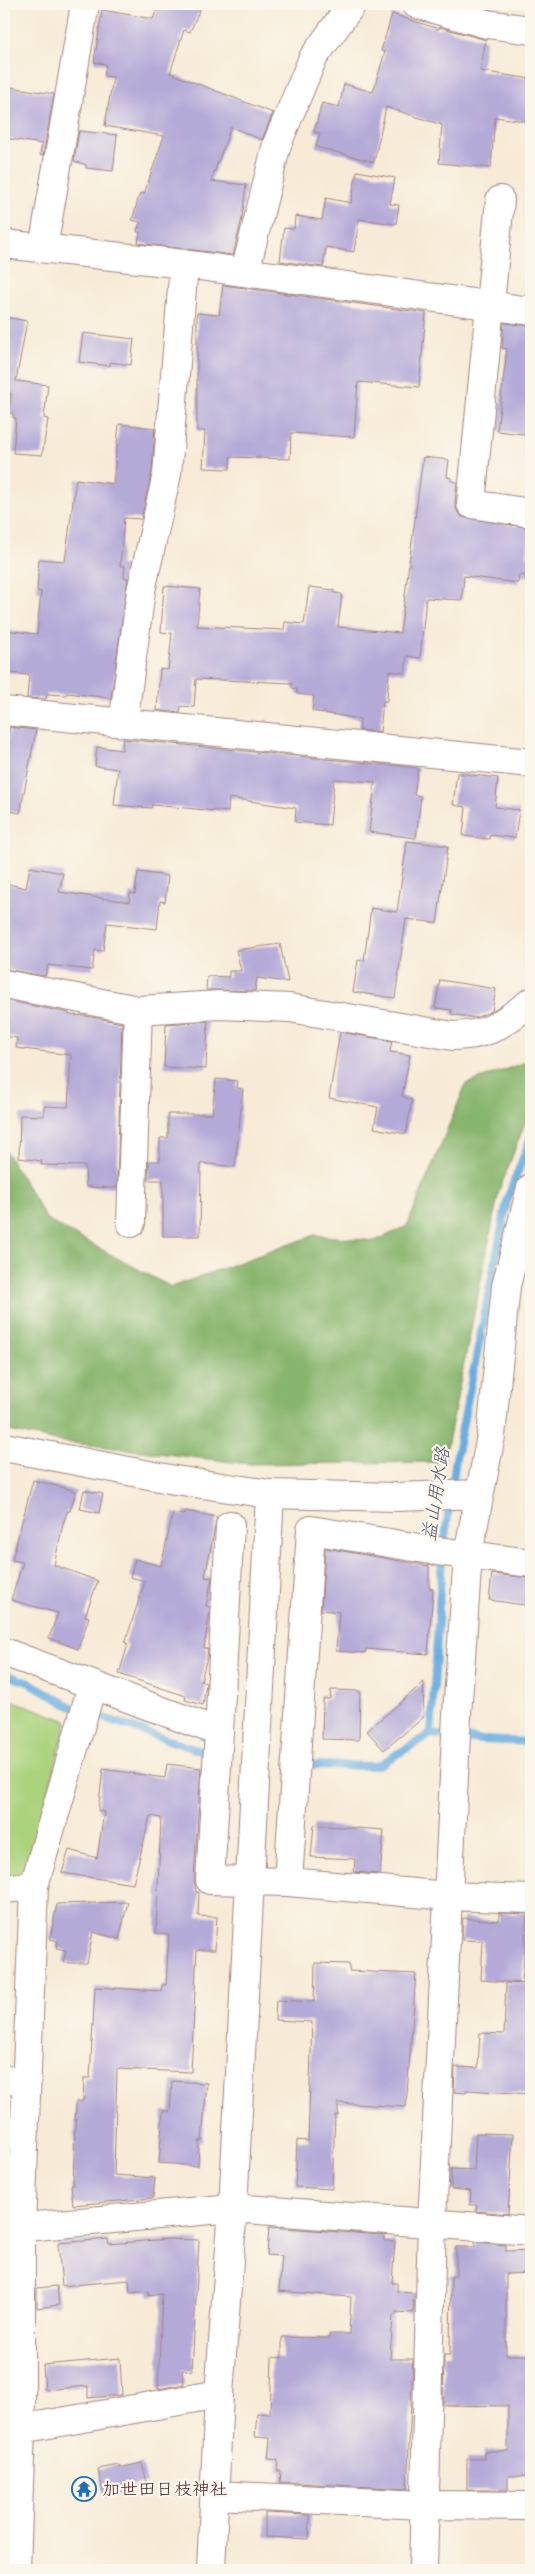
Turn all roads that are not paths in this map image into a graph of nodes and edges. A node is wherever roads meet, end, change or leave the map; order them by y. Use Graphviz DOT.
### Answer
graph roads {
  1 [pos="85,4"];
  2 [pos="352,4"];
  3 [pos="416,4"];
  4 [pos="531,30"];
  5 [pos="500,200"];
  6 [pos="4,244"];
  7 [pos="43,248"];
  8 [pos="184,264"];
  9 [pos="245,272"];
  10 [pos="490,305"];
  11 [pos="531,311"];
  12 [pos="531,514"];
  13 [pos="4,710"];
  14 [pos="123,722"];
  15 [pos="531,763"];
  16 [pos="4,984"];
  17 [pos="531,1002"];
  18 [pos="138,1010"];
  19 [pos="531,1188"];
  20 [pos="131,1223"];
  21 [pos="4,1447"];
  22 [pos="270,1494"];
  23 [pos="470,1494"];
  24 [pos="230,1525"];
  25 [pos="453,1553"];
  26 [pos="531,1562"];
  27 [pos="4,1652"];
  28 [pos="87,1705"];
  29 [pos="218,1732"];
  30 [pos="250,1880"];
  31 [pos="288,1882"];
  32 [pos="34,1886"];
  33 [pos="4,1889"];
  34 [pos="449,1896"];
  35 [pos="531,1899"];
  36 [pos="16,2080"];
  37 [pos="233,2208"];
  38 [pos="432,2222"];
  39 [pos="13,2228"];
  40 [pos="531,2231"];
  41 [pos="219,2394"];
  42 [pos="12,2430"];
  43 [pos="215,2495"];
  44 [pos="423,2505"];
  45 [pos="531,2506"];
  46 [pos="16,2570"];
  47 [pos="211,2570"];
  48 [pos="423,2570"];
  1 -- 7 [label="street"];
  2 -- 9 [label="street"];
  3 -- 4 [label="street"];
  5 -- 10 [label="street"];
  6 -- 7 [label="street"];
  7 -- 8 [label="street"];
  8 -- 9 [label="street"];
  8 -- 14 [label="street"];
  9 -- 10 [label="street"];
  10 -- 11 [label="street"];
  10 -- 12 [label="street"];
  13 -- 14 [label="street"];
  14 -- 15 [label="street"];
  16 -- 18 [label="street"];
  17 -- 18 [label="street"];
  18 -- 20 [label="street"];
  19 -- 23 [label="street"];
  21 -- 22 [label="street"];
  22 -- 23 [label="street"];
  22 -- 30 [label="street"];
  23 -- 25 [label="street"];
  24 -- 29 [label="street"];
  25 -- 26 [label="street"];
  25 -- 31 [label="street"];
  25 -- 34 [label="street"];
  27 -- 28 [label="street"];
  28 -- 29 [label="street"];
  28 -- 32 [label="street"];
  29 -- 30 [label="street"];
  30 -- 31 [label="street"];
  30 -- 37 [label="street"];
  31 -- 34 [label="street"];
  32 -- 33 [label="street"];
  32 -- 36 [label="street"];
  34 -- 35 [label="street"];
  34 -- 38 [label="street"];
  36 -- 39 [label="street"];
  37 -- 38 [label="street"];
  37 -- 39 [label="street"];
  37 -- 41 [label="street"];
  38 -- 40 [label="street"];
  38 -- 44 [label="street"];
  39 -- 42 [label="street"];
  41 -- 42 [label="street"];
  41 -- 43 [label="street"];
  42 -- 46 [label="street"];
  43 -- 44 [label="street"];
  43 -- 47 [label="street"];
  44 -- 45 [label="street"];
  44 -- 48 [label="street"];
}
